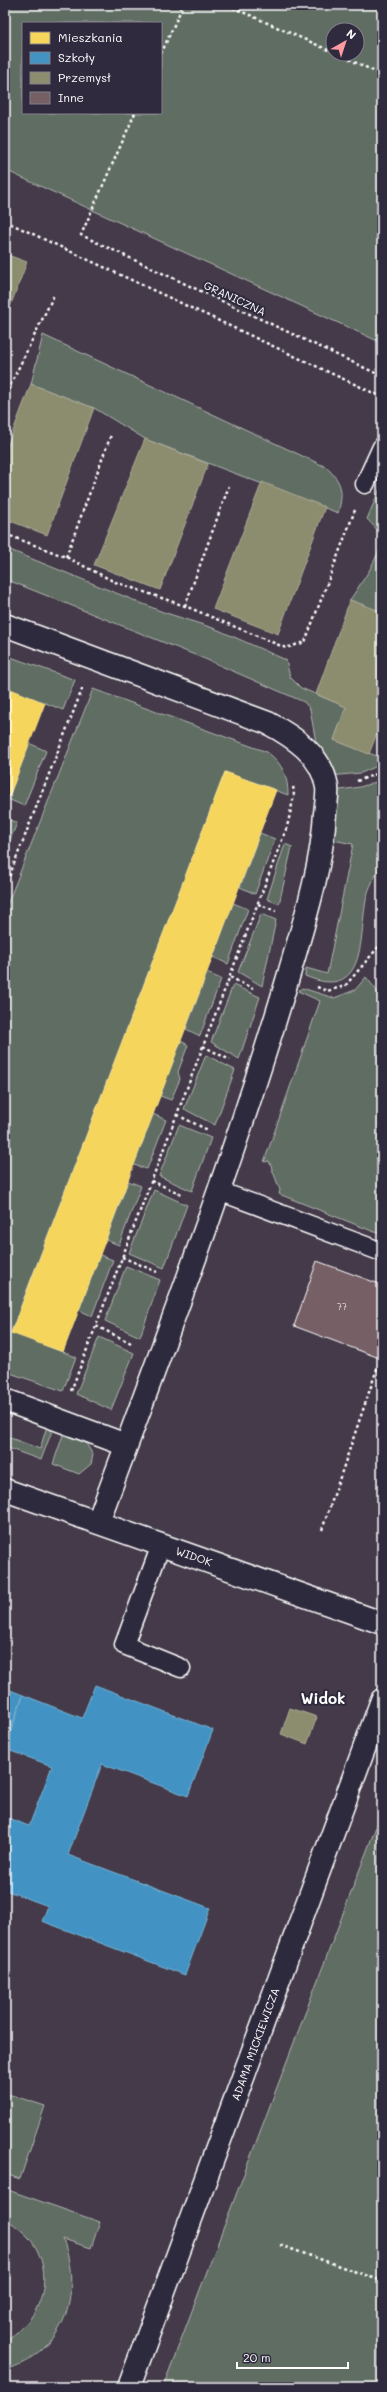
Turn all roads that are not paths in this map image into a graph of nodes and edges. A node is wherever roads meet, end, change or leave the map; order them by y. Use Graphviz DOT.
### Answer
graph roads {
  1 [pos="382,447"];
  2 [pos="365,484"];
  3 [pos="5,625"];
  4 [pos="216,1200"];
  5 [pos="382,1252"];
  6 [pos="5,1400"];
  7 [pos="126,1445"];
  8 [pos="5,1490"];
  9 [pos="98,1522"];
  10 [pos="161,1545"];
  11 [pos="382,1623"];
  12 [pos="181,1668"];
  13 [pos="382,1700"];
  14 [pos="129,2387"];
  1 -- 2 [label="lane"];
  3 -- 4 [label="street"];
  4 -- 5 [label="lane"];
  4 -- 7 [label="street"];
  6 -- 7 [label="street"];
  7 -- 9 [label="street"];
  8 -- 9 [label="street, WIDOK"];
  9 -- 10 [label="street, WIDOK"];
  10 -- 11 [label="street, WIDOK"];
  10 -- 12 [label="lane"];
  13 -- 14 [label="street, ADAMA MICKIEWICZA"];
}
